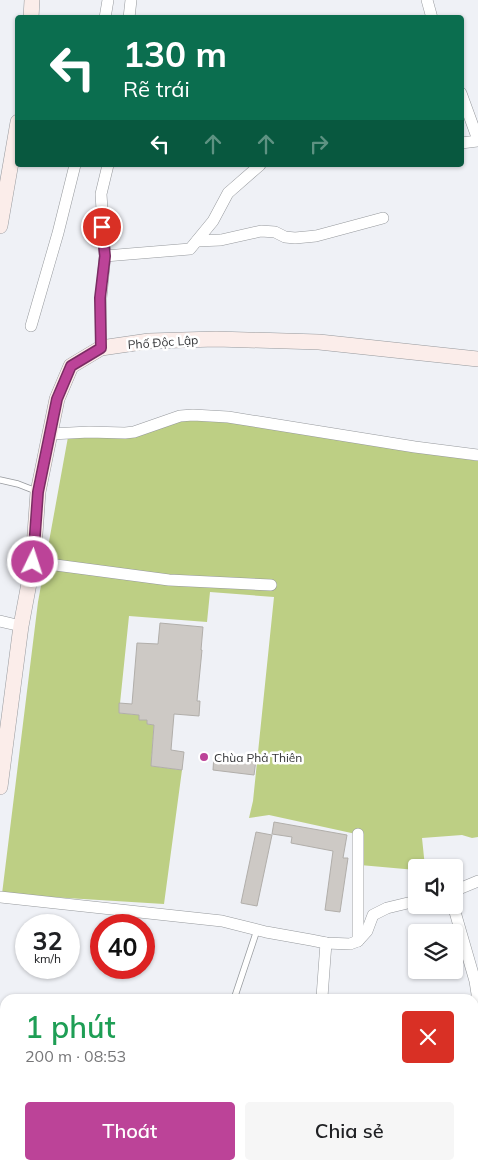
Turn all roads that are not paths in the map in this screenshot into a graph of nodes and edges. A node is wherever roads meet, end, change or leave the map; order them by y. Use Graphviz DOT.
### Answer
graph roads {
  1 [pos="32,0"];
  2 [pos="108,0"];
  3 [pos="131,0"];
  4 [pos="427,0"];
  5 [pos="31,15"];
  6 [pos="106,15"];
  7 [pos="129,15"];
  8 [pos="431,15"];
  9 [pos="464,101"];
  10 [pos="15,139"];
  11 [pos="478,140"];
  12 [pos="464,142"];
  13 [pos="74,167"];
  14 [pos="108,167"];
  15 [pos="258,167"];
  16 [pos="383,218"];
  17 [pos="0,226"];
  18 [pos="197,242"];
  19 [pos="105,256"];
  20 [pos="31,326"];
  21 [pos="101,348"];
  22 [pos="478,358"];
  23 [pos="51,434"];
  24 [pos="478,454"];
  25 [pos="0,480"];
  26 [pos="38,492"];
  27 [pos="33,562"];
  28 [pos="271,585"];
  29 [pos="0,622"];
  30 [pos="21,626"];
  31 [pos="0,787"];
  32 [pos="358,834"];
  33 [pos="478,881"];
  34 [pos="463,887"];
  35 [pos="0,897"];
  36 [pos="408,903"];
  37 [pos="456,914"];
  38 [pos="257,930"];
  39 [pos="358,941"];
  40 [pos="326,943"];
  41 [pos="236,994"];
  42 [pos="322,994"];
  43 [pos="477,994"];
  1 -- 5 [label="street"];
  2 -- 6 [label="street"];
  3 -- 7 [label="street"];
  4 -- 8 [label="street"];
  9 -- 11 [label="street"];
  10 -- 17 [label="street"];
  11 -- 12 [label="street"];
  13 -- 20 [label="street"];
  14 -- 19 [label="street"];
  15 -- 18 [label="street"];
  16 -- 18 [label="street"];
  18 -- 19 [label="street"];
  19 -- 21 [label="street"];
  21 -- 22 [label="street, Phố Độc Lập"];
  21 -- 23 [label="street, Phố Độc Lập"];
  23 -- 24 [label="street"];
  23 -- 26 [label="street, Phố Độc Lập"];
  25 -- 26 [label="lane"];
  26 -- 27 [label="street, Phố Độc Lập"];
  27 -- 28 [label="street"];
  27 -- 30 [label="street, Phố Độc Lập"];
  29 -- 30 [label="street"];
  30 -- 31 [label="street, Phố Độc Lập"];
  32 -- 39 [label="street"];
  33 -- 34 [label="street"];
  35 -- 38 [label="street"];
  36 -- 39 [label="street"];
  37 -- 43 [label="street"];
  38 -- 40 [label="street"];
  38 -- 41 [label="lane"];
  39 -- 40 [label="street"];
  40 -- 42 [label="street"];
}
